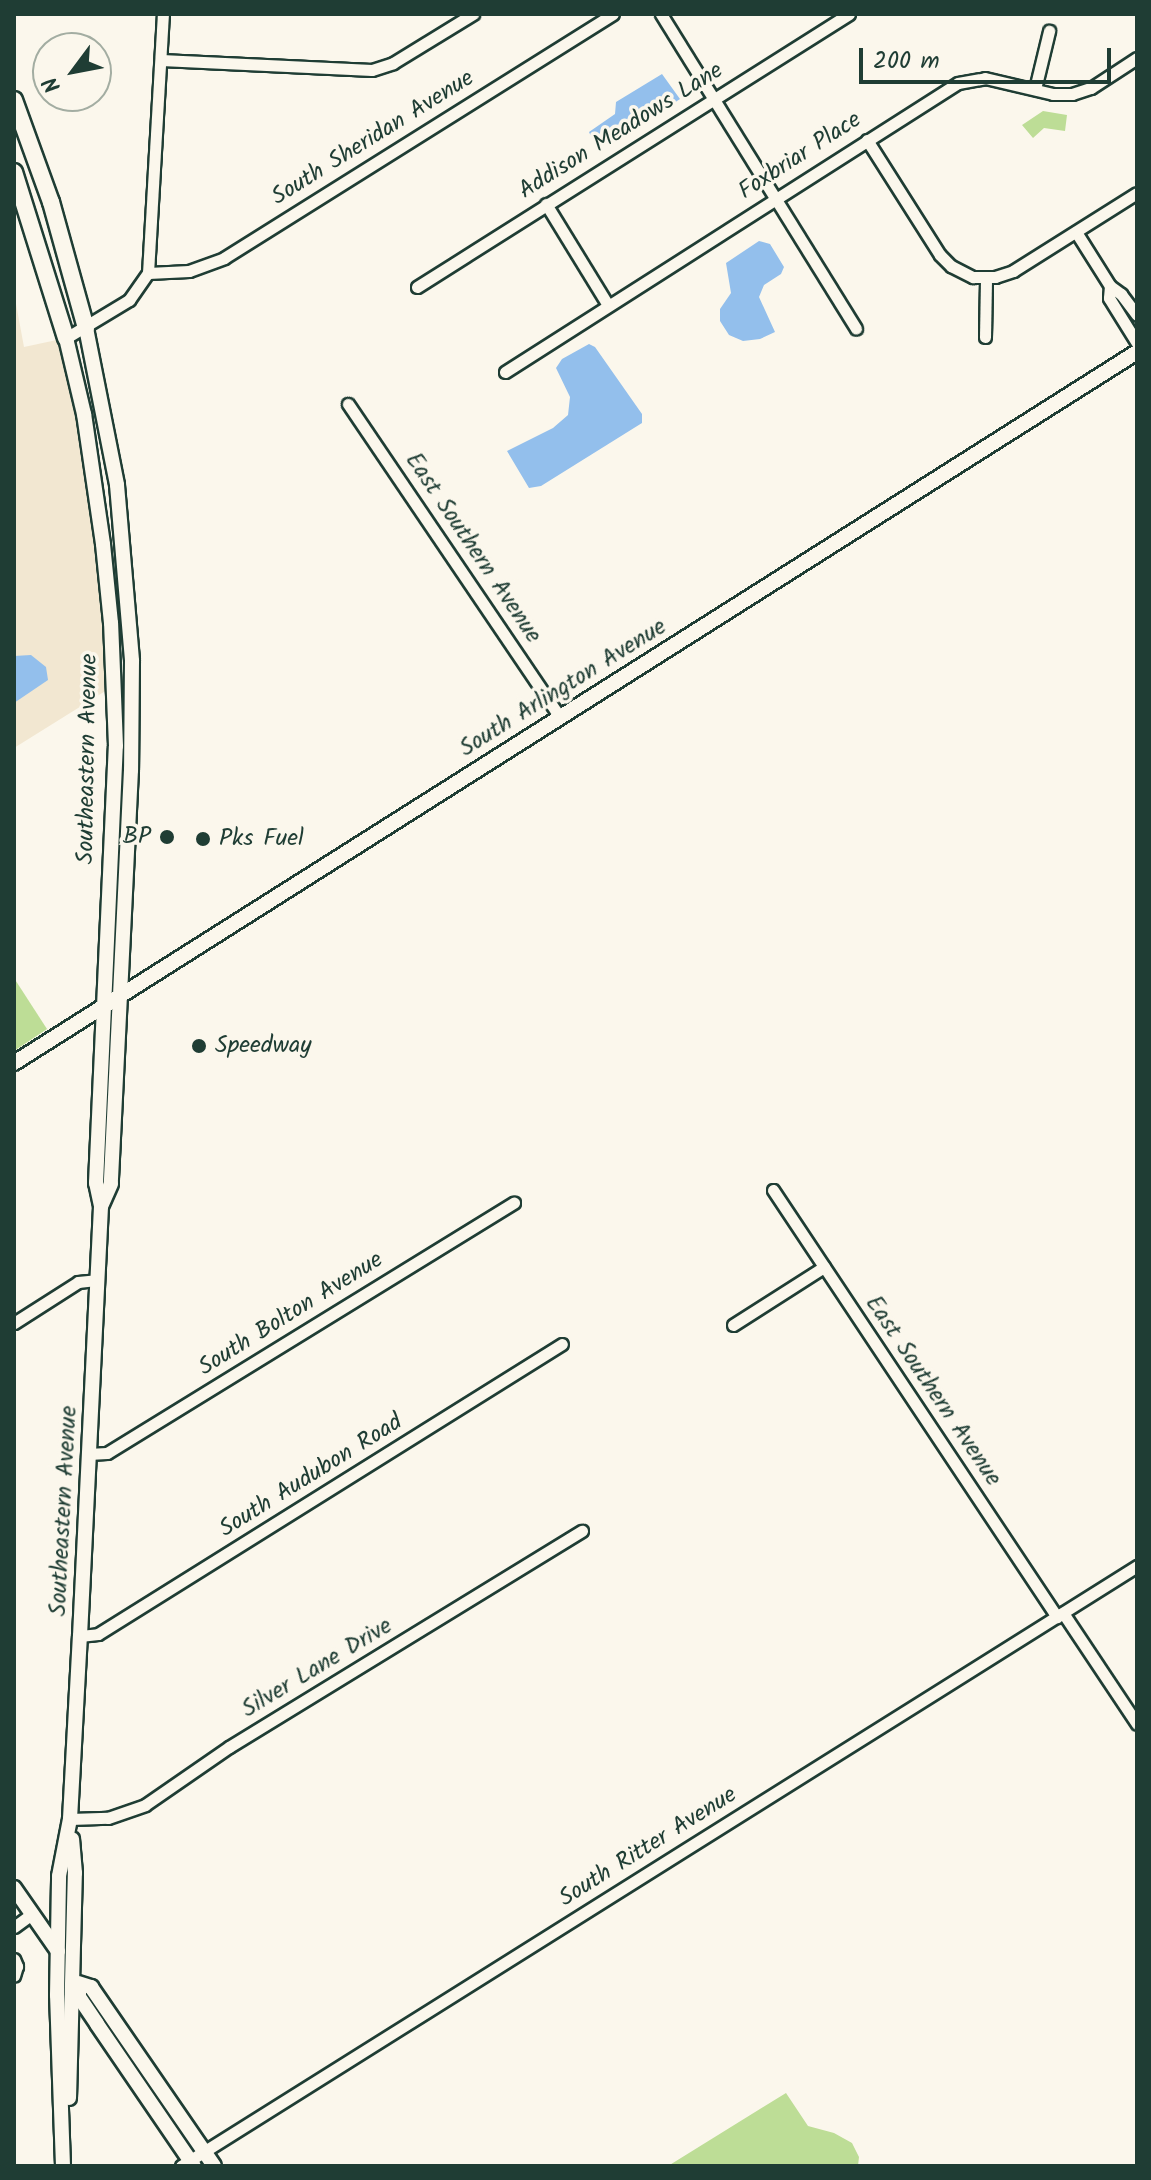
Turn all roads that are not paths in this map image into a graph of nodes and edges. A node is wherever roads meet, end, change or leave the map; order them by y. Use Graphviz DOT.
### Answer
graph roads {
  1 [pos="163,14"];
  2 [pos="473,14"];
  3 [pos="613,14"];
  4 [pos="661,14"];
  5 [pos="849,14"];
  6 [pos="1049,31"];
  7 [pos="1137,58"];
  8 [pos="161,60"];
  9 [pos="1035,89"];
  10 [pos="713,97"];
  11 [pos="14,100"];
  12 [pos="867,140"];
  13 [pos="14,172"];
  14 [pos="1137,193"];
  15 [pos="775,198"];
  16 [pos="546,204"];
  17 [pos="1076,232"];
  18 [pos="148,273"];
  19 [pos="986,278"];
  20 [pos="1110,286"];
  21 [pos="417,287"];
  22 [pos="608,305"];
  23 [pos="1137,315"];
  24 [pos="86,328"];
  25 [pos="856,328"];
  26 [pos="985,337"];
  27 [pos="66,338"];
  28 [pos="1137,343"];
  29 [pos="1137,352"];
  30 [pos="505,372"];
  31 [pos="348,404"];
  32 [pos="560,717"];
  33 [pos="120,996"];
  34 [pos="103,1007"];
  35 [pos="14,1063"];
  36 [pos="773,1190"];
  37 [pos="514,1203"];
  38 [pos="101,1206"];
  39 [pos="824,1267"];
  40 [pos="96,1280"];
  41 [pos="14,1323"];
  42 [pos="733,1325"];
  43 [pos="562,1344"];
  44 [pos="88,1454"];
  45 [pos="582,1531"];
  46 [pos="1137,1566"];
  47 [pos="1060,1615"];
  48 [pos="80,1636"];
  49 [pos="1137,1724"];
  50 [pos="70,1819"];
  51 [pos="14,1888"];
  52 [pos="59,1905"];
  53 [pos="32,1914"];
  54 [pos="14,1927"];
  55 [pos="58,1952"];
  56 [pos="14,1959"];
  57 [pos="14,1976"];
  58 [pos="76,1978"];
  59 [pos="97,2024"];
  60 [pos="72,2030"];
  61 [pos="204,2152"];
  62 [pos="189,2164"];
  63 [pos="65,2166"];
  64 [pos="214,2166"];
  1 -- 8 [label="street"];
  2 -- 8 [label="street"];
  3 -- 18 [label="street, South Sheridan Avenue"];
  4 -- 10 [label="street"];
  5 -- 10 [label="street, Addison Meadows Lane"];
  6 -- 9 [label="street"];
  7 -- 9 [label="street, Foxbriar Place"];
  8 -- 18 [label="street"];
  9 -- 12 [label="street, Foxbriar Place"];
  10 -- 15 [label="street"];
  10 -- 16 [label="street, Addison Meadows Lane"];
  11 -- 24 [label="highway"];
  12 -- 15 [label="street, Foxbriar Place"];
  12 -- 19 [label="street"];
  13 -- 27 [label="highway"];
  14 -- 17 [label="street"];
  15 -- 22 [label="street, Foxbriar Place"];
  15 -- 25 [label="street"];
  16 -- 21 [label="street, Addison Meadows Lane"];
  16 -- 22 [label="street"];
  17 -- 19 [label="street"];
  17 -- 20 [label="street"];
  18 -- 24 [label="street"];
  19 -- 26 [label="street"];
  20 -- 23 [label="street"];
  20 -- 28 [label="street"];
  22 -- 30 [label="street, Foxbriar Place"];
  24 -- 27 [label="street"];
  24 -- 33 [label="main road, Southeastern Avenue"];
  27 -- 34 [label="main road, Southeastern Avenue"];
  29 -- 32 [label="main road, South Arlington Avenue"];
  31 -- 32 [label="street, East Southern Avenue"];
  32 -- 33 [label="main road, South Arlington Avenue"];
  33 -- 34 [label="main road, South Arlington Avenue"];
  33 -- 38 [label="main road, Southeastern Avenue"];
  34 -- 35 [label="main road, South Arlington Avenue"];
  34 -- 38 [label="main road, Southeastern Avenue"];
  36 -- 39 [label="street, East Southern Avenue"];
  37 -- 44 [label="street, South Bolton Avenue"];
  38 -- 40 [label="main road, Southeastern Avenue"];
  39 -- 42 [label="street"];
  39 -- 47 [label="street, East Southern Avenue"];
  40 -- 41 [label="street"];
  40 -- 44 [label="main road, Southeastern Avenue"];
  43 -- 48 [label="street, South Audubon Road"];
  44 -- 48 [label="main road, Southeastern Avenue"];
  45 -- 50 [label="street, Silver Lane Drive"];
  46 -- 47 [label="street, South Ritter Avenue"];
  47 -- 49 [label="street, East Southern Avenue"];
  47 -- 61 [label="street, South Ritter Avenue"];
  48 -- 50 [label="main road, Southeastern Avenue"];
  50 -- 52 [label="main road, Southeastern Avenue"];
  50 -- 58 [label="main road, Southeastern Avenue"];
  51 -- 53 [label="main road"];
  52 -- 53 [label="main road"];
  52 -- 55 [label="main road, Southeastern Avenue"];
  53 -- 54 [label="street"];
  53 -- 55 [label="main road"];
  55 -- 58 [label="main road"];
  55 -- 63 [label="main road, Southeastern Avenue"];
  56 -- 57 [label="street"];
  58 -- 59 [label="main road"];
  58 -- 60 [label="main road, Southeastern Avenue"];
  58 -- 61 [label="main road"];
  59 -- 60 [label="main road"];
  59 -- 62 [label="main road"];
  60 -- 63 [label="main road, Southeastern Avenue"];
  61 -- 62 [label="street, South Ritter Avenue"];
  61 -- 64 [label="main road"];
}
